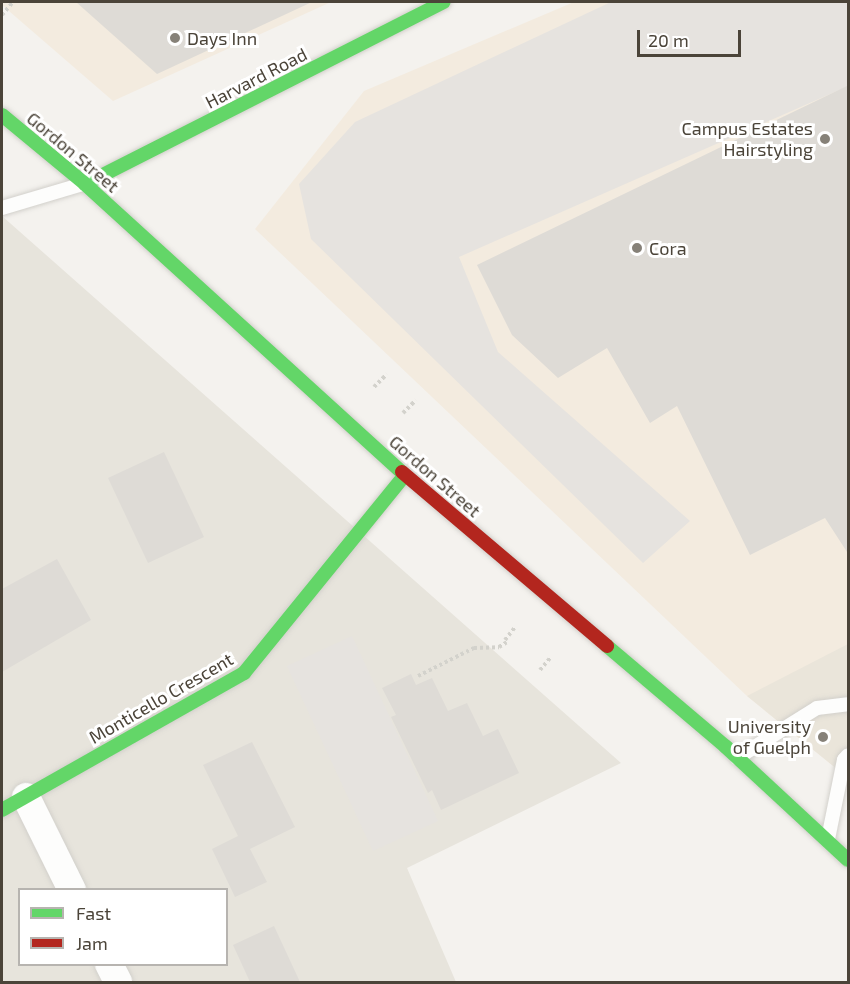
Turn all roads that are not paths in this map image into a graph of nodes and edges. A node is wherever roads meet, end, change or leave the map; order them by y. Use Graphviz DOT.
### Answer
graph roads {
  1 [pos="443,2"];
  2 [pos="2,115"];
  3 [pos="85,184"];
  4 [pos="2,208"];
  5 [pos="405,476"];
  6 [pos="849,704"];
  7 [pos="849,755"];
  8 [pos="737,758"];
  9 [pos="14,803"];
  10 [pos="828,841"];
  11 [pos="849,860"];
  12 [pos="71,888"];
  13 [pos="110,966"];
  14 [pos="118,982"];
  1 -- 3 [label="main road, Harvard Road"];
  2 -- 3 [label="main road, Gordon Street"];
  3 -- 4 [label="lane"];
  3 -- 5 [label="main road, Gordon Street"];
  5 -- 8 [label="main road, Gordon Street"];
  5 -- 9 [label="main road, Monticello Crescent"];
  6 -- 8 [label="lane"];
  7 -- 10 [label="lane"];
  8 -- 10 [label="main road, Gordon Street"];
  9 -- 12 [label="street"];
  10 -- 11 [label="main road, Gordon Street"];
  13 -- 14 [label="street"];
}
